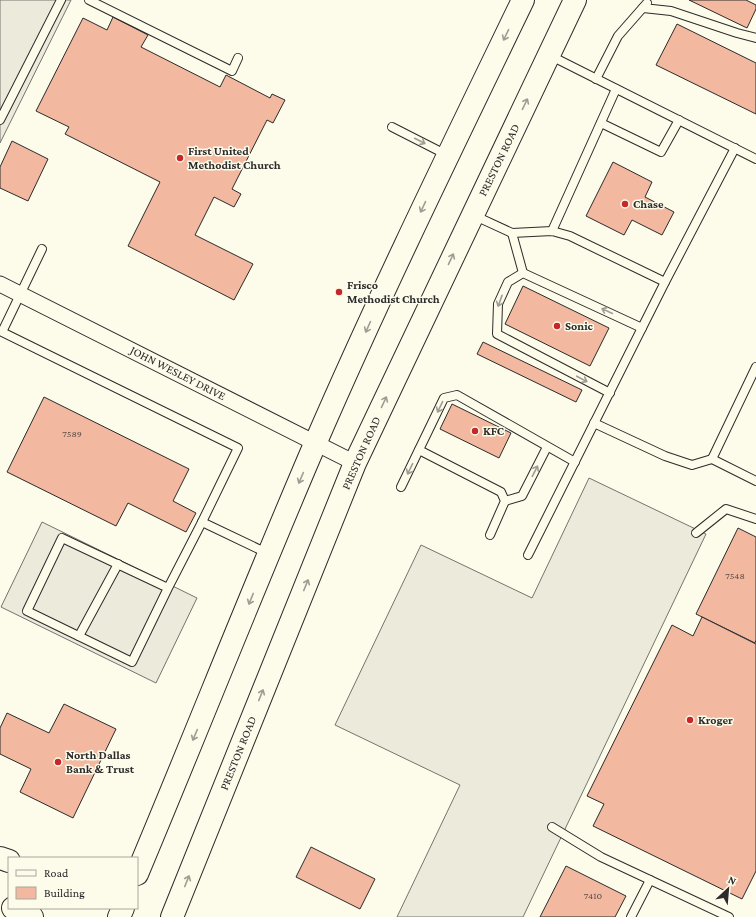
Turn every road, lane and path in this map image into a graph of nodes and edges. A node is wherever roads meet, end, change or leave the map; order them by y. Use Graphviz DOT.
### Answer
graph roads {
  1 [pos="61,0"];
  2 [pos="89,0"];
  3 [pos="523,0"];
  4 [pos="575,0"];
  5 [pos="756,38"];
  6 [pos="549,55"];
  7 [pos="238,58"];
  8 [pos="596,79"];
  9 [pos="616,89"];
  10 [pos="0,120"];
  11 [pos="679,120"];
  12 [pos="601,123"];
  13 [pos="392,127"];
  14 [pos="735,148"];
  15 [pos="447,156"];
  16 [pos="756,159"];
  17 [pos="472,214"];
  18 [pos="552,231"];
  19 [pos="512,233"];
  20 [pos="42,249"];
  21 [pos="523,273"];
  22 [pos="665,282"];
  23 [pos="0,284"];
  24 [pos="20,294"];
  25 [pos="642,328"];
  26 [pos="756,367"];
  27 [pos="610,393"];
  28 [pos="594,423"];
  29 [pos="316,442"];
  30 [pos="548,447"];
  31 [pos="419,450"];
  32 [pos="712,459"];
  33 [pos="575,462"];
  34 [pos="355,463"];
  35 [pos="756,481"];
  36 [pos="401,487"];
  37 [pos="505,501"];
  38 [pos="756,519"];
  39 [pos="202,522"];
  40 [pos="696,533"];
  41 [pos="490,535"];
  42 [pos="269,555"];
  43 [pos="528,555"];
  44 [pos="118,564"];
  45 [pos="168,588"];
  46 [pos="79,636"];
  47 [pos="552,827"];
  48 [pos="138,872"];
  49 [pos="650,880"];
  50 [pos="15,909"];
  51 [pos="32,917"];
  52 [pos="172,917"];
  53 [pos="631,917"];
  54 [pos="729,917"];
  1 -- 10 [label="lane"];
  2 -- 7 [label="lane"];
  3 -- 15 [label="main road, one-way"];
  4 -- 6 [label="main road, PRESTON ROAD"];
  5 -- 8 [label="lane"];
  6 -- 8 [label="lane"];
  17 -- 6 [label="main road, PRESTON ROAD, one-way"];
  8 -- 9 [label="lane"];
  9 -- 11 [label="lane"];
  9 -- 12 [label="lane"];
  11 -- 12 [label="lane"];
  11 -- 14 [label="lane"];
  12 -- 18 [label="lane"];
  13 -- 15 [label="lane, one-way"];
  14 -- 16 [label="lane"];
  14 -- 22 [label="lane"];
  15 -- 29 [label="main road, one-way"];
  17 -- 19 [label="lane"];
  34 -- 17 [label="main road, PRESTON ROAD, one-way"];
  18 -- 19 [label="lane"];
  18 -- 22 [label="lane"];
  19 -- 21 [label="lane"];
  20 -- 24 [label="lane"];
  25 -- 21 [label="lane, one-way"];
  21 -- 27 [label="lane, one-way"];
  22 -- 25 [label="lane"];
  23 -- 24 [label="street, JOHN WESLEY DRIVE"];
  24 -- 29 [label="street, JOHN WESLEY DRIVE"];
  24 -- 39 [label="lane"];
  25 -- 27 [label="lane"];
  26 -- 32 [label="lane"];
  27 -- 28 [label="lane"];
  28 -- 32 [label="lane"];
  28 -- 33 [label="lane"];
  29 -- 34 [label="street, JOHN WESLEY DRIVE"];
  29 -- 42 [label="main road, one-way"];
  30 -- 31 [label="lane, one-way"];
  30 -- 33 [label="lane"];
  37 -- 30 [label="lane, one-way"];
  31 -- 36 [label="lane, one-way"];
  31 -- 37 [label="lane"];
  32 -- 35 [label="lane"];
  33 -- 43 [label="lane"];
  52 -- 34 [label="main road, PRESTON ROAD, one-way"];
  37 -- 41 [label="lane"];
  38 -- 40 [label="lane"];
  39 -- 42 [label="lane"];
  39 -- 45 [label="lane"];
  42 -- 48 [label="main road, one-way"];
  44 -- 45 [label="lane"];
  44 -- 46 [label="lane"];
  44 -- 46 [label="lane"];
  45 -- 46 [label="lane"];
  47 -- 49 [label="lane"];
  49 -- 53 [label="lane"];
  49 -- 54 [label="lane"];
  50 -- 51 [label="main road"];
}
